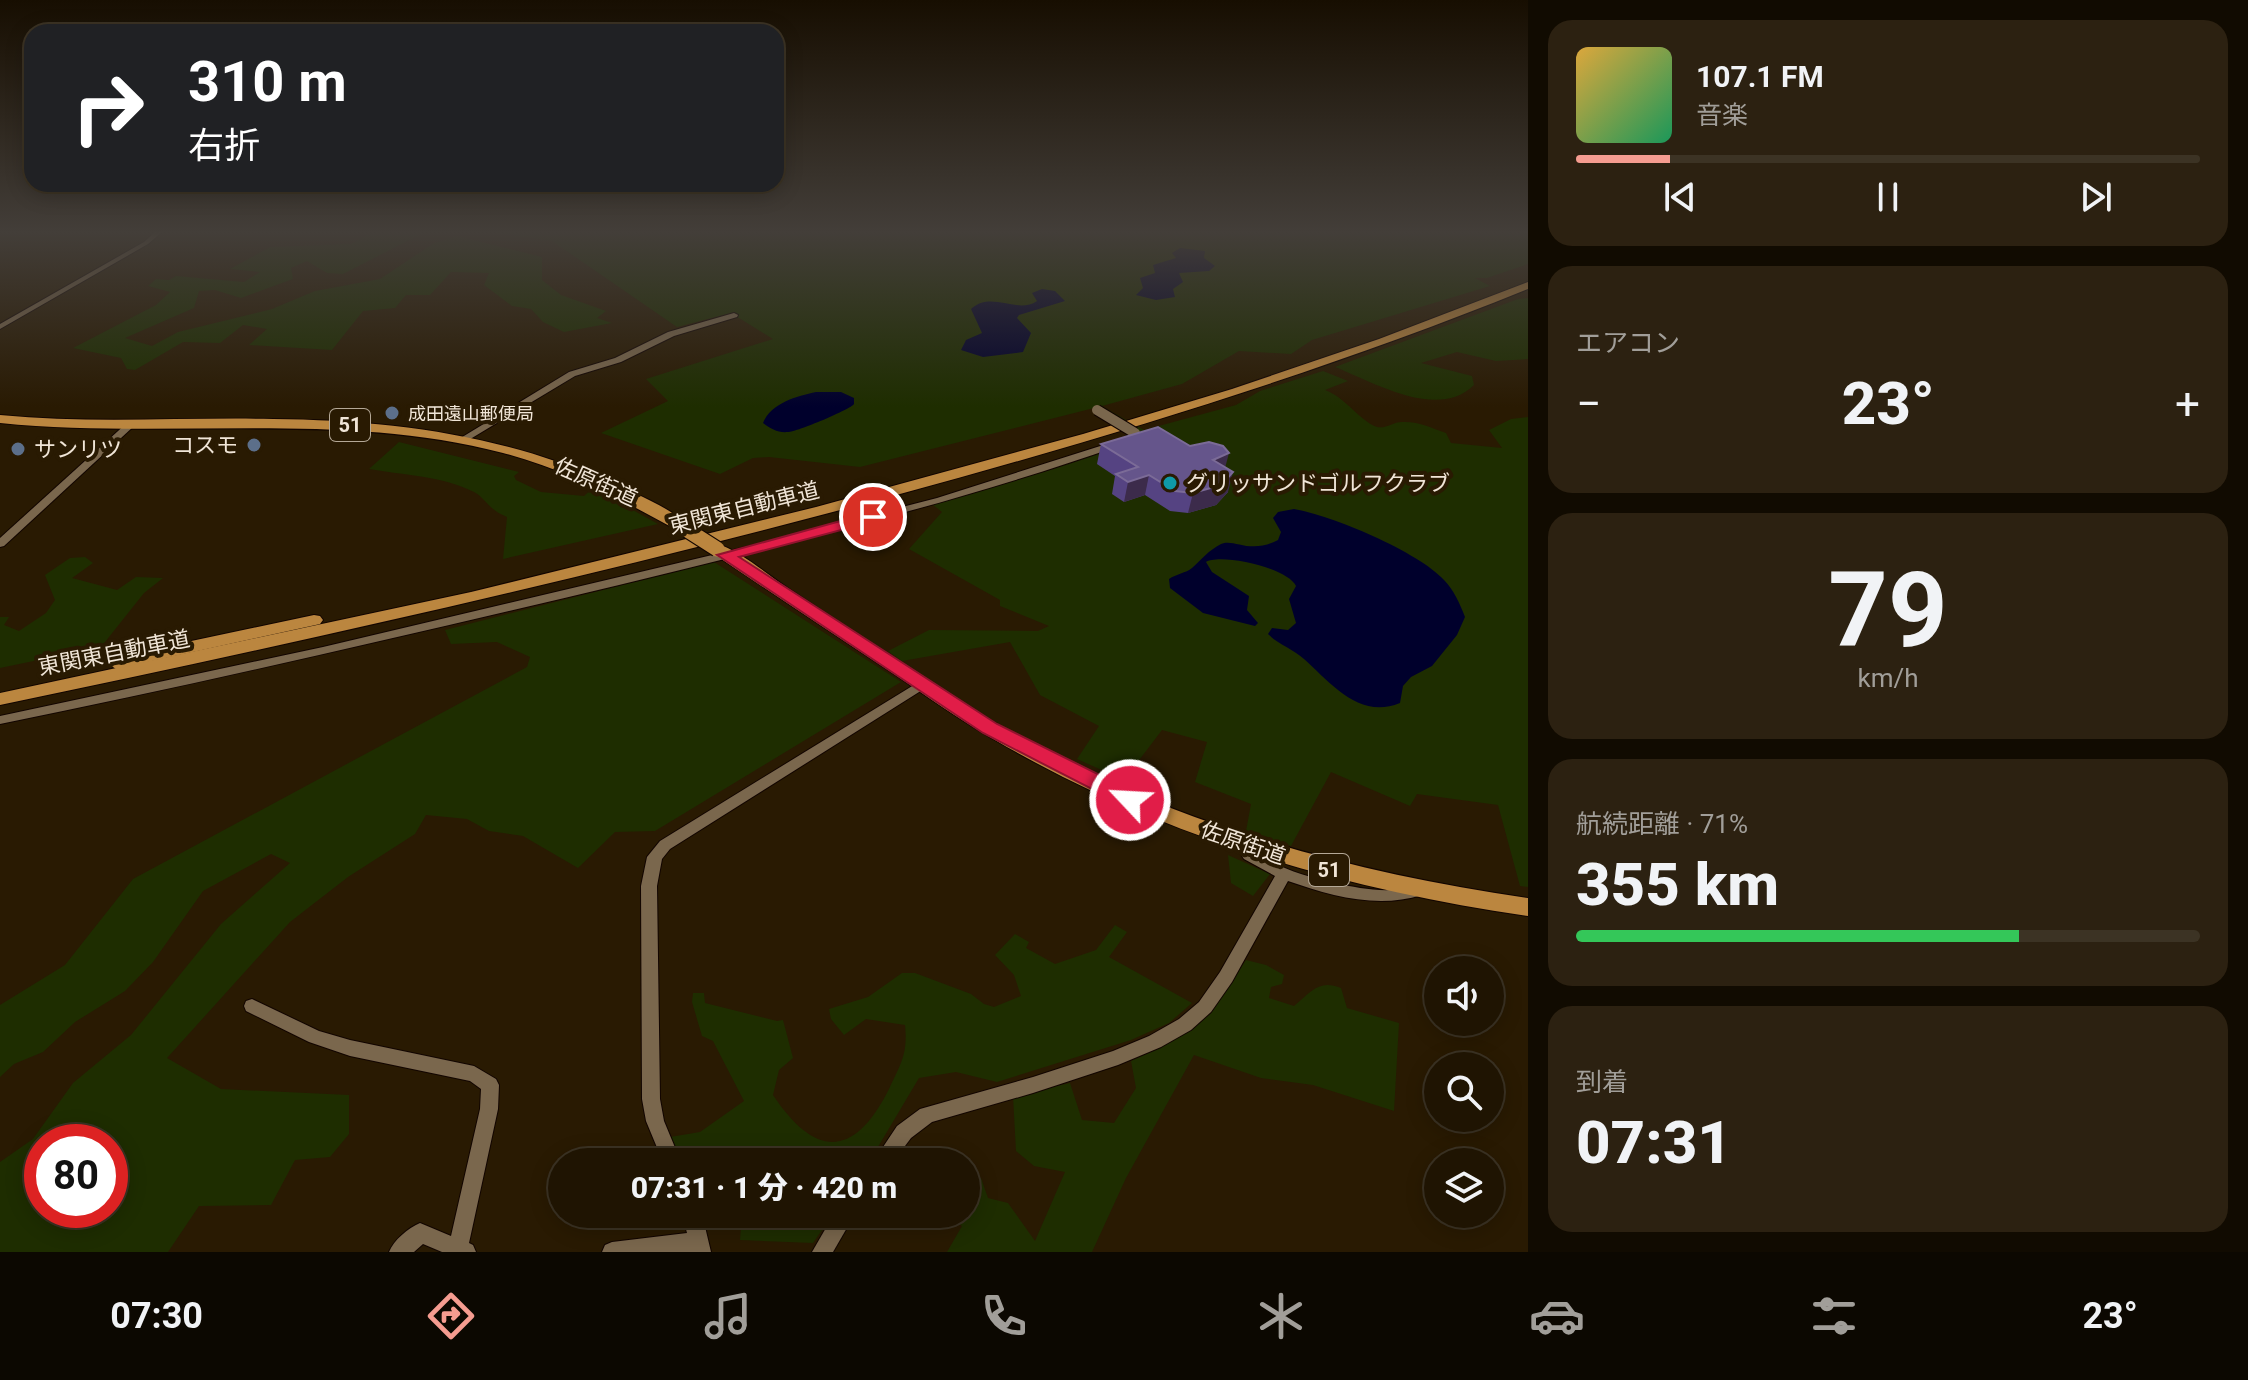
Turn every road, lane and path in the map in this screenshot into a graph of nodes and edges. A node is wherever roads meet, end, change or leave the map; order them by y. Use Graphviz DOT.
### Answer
graph roads {
  1 [pos="64,290"];
  2 [pos="1491,290"];
  3 [pos="1514,290"];
  4 [pos="734,315"];
  5 [pos="0,327"];
  6 [pos="1097,410"];
  7 [pos="0,419"];
  8 [pos="131,424"];
  9 [pos="464,439"];
  10 [pos="0,544"];
  11 [pos="721,552"];
  12 [pos="922,684"];
  13 [pos="0,687"];
  14 [pos="0,699"];
  15 [pos="0,720"];
  16 [pos="1240,843"];
  17 [pos="1284,875"];
  18 [pos="1420,890"];
  19 [pos="1528,907"];
  20 [pos="252,1006"];
  21 [pos="666,1148"];
  22 [pos="892,1148"];
  23 [pos="837,1228"];
  24 [pos="700,1247"];
  25 [pos="462,1250"];
  26 [pos="399,1252"];
  27 [pos="612,1252"];
  28 [pos="822,1252"];
  1 -- 5 [label="street"];
  2 -- 13 [label="highway, 東関東自動車道"];
  3 -- 14 [label="highway, 東関東自動車道"];
  4 -- 9 [label="street"];
  6 -- 11 [label="street, bridge"];
  7 -- 8 [label="highway, 佐原街道 / 51"];
  8 -- 9 [label="highway, 佐原街道 / 51"];
  8 -- 10 [label="street"];
  9 -- 11 [label="highway, 佐原街道 / 51, bridge"];
  11 -- 12 [label="highway, 佐原街道 / 51"];
  11 -- 15 [label="street"];
  12 -- 16 [label="highway, 佐原街道 / 51"];
  12 -- 21 [label="street"];
  16 -- 17 [label="street"];
  16 -- 18 [label="highway, 佐原街道 / 51"];
  17 -- 18 [label="street"];
  17 -- 22 [label="street"];
  18 -- 19 [label="highway, 佐原街道 / 51"];
  20 -- 25 [label="street"];
  23 -- 28 [label="street"];
  24 -- 27 [label="street"];
  25 -- 26 [label="street"];
}
